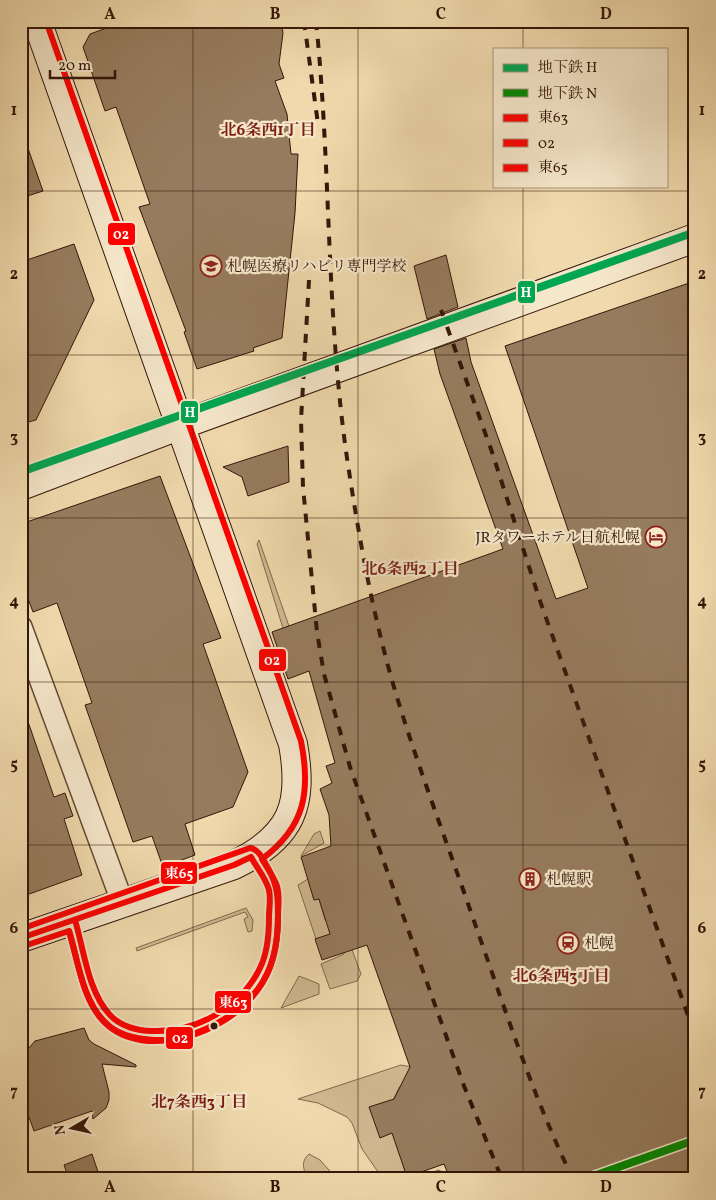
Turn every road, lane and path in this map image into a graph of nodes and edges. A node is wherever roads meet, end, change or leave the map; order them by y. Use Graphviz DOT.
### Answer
graph roads {
  1 [pos="36,21"];
  2 [pos="695,238"];
  3 [pos="180,425"];
  4 [pos="21,486"];
  5 [pos="21,628"];
  6 [pos="123,904"];
  7 [pos="21,938"];
  1 -- 3 [label="street"];
  2 -- 3 [label="street"];
  3 -- 4 [label="street"];
  3 -- 6 [label="street"];
  5 -- 6 [label="street"];
  6 -- 7 [label="street"];
}
